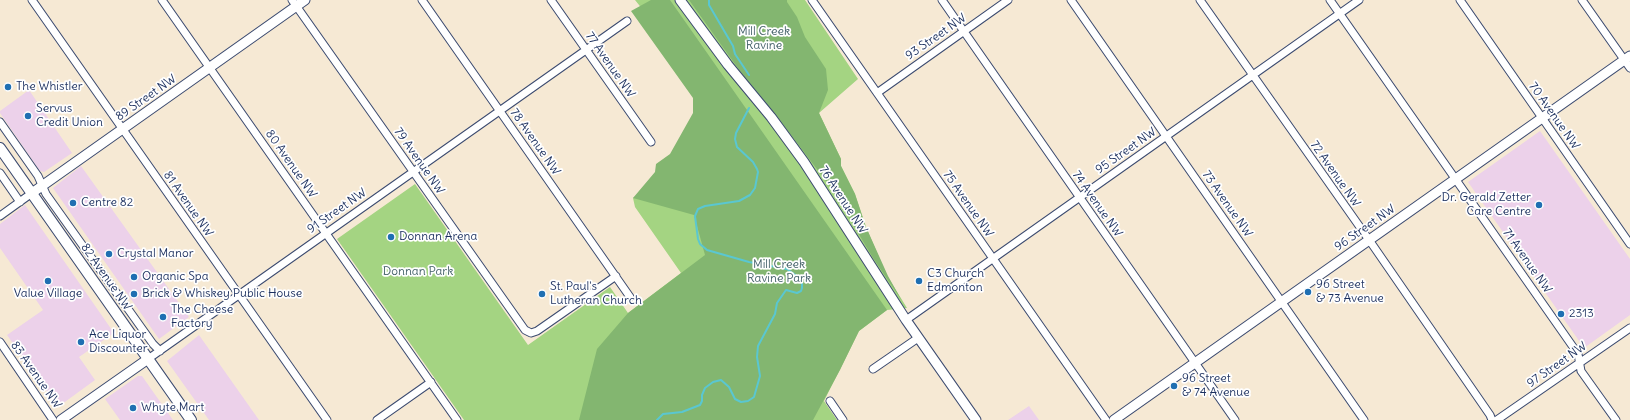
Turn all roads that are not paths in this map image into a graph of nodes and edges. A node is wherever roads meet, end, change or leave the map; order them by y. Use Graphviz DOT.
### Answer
graph roads {
  1 [pos="32,0"];
  2 [pos="162,0"];
  3 [pos="305,0"];
  4 [pos="422,0"];
  5 [pos="551,0"];
  6 [pos="680,0"];
  7 [pos="812,0"];
  8 [pos="942,0"];
  9 [pos="1008,0"];
  10 [pos="1071,0"];
  11 [pos="1200,0"];
  12 [pos="1330,0"];
  13 [pos="1359,0"];
  14 [pos="1460,0"];
  15 [pos="1582,0"];
  16 [pos="294,3"];
  17 [pos="1340,14"];
  18 [pos="627,21"];
  19 [pos="964,31"];
  20 [pos="586,50"];
  21 [pos="1627,58"];
  22 [pos="210,67"];
  23 [pos="1630,68"];
  24 [pos="1253,76"];
  25 [pos="877,93"];
  26 [pos="499,111"];
  27 [pos="1542,118"];
  28 [pos="0,122"];
  29 [pos="122,129"];
  30 [pos="1166,136"];
  31 [pos="651,142"];
  32 [pos="0,148"];
  33 [pos="413,172"];
  34 [pos="0,173"];
  35 [pos="1456,179"];
  36 [pos="42,185"];
  37 [pos="32,193"];
  38 [pos="1080,198"];
  39 [pos="20,202"];
  40 [pos="0,216"];
  41 [pos="326,233"];
  42 [pos="1369,240"];
  43 [pos="1630,244"];
  44 [pos="993,259"];
  45 [pos="616,276"];
  46 [pos="239,295"];
  47 [pos="630,297"];
  48 [pos="1282,302"];
  49 [pos="906,320"];
  50 [pos="1630,328"];
  51 [pos="918,338"];
  52 [pos="0,342"];
  53 [pos="160,351"];
  54 [pos="148,359"];
  55 [pos="1195,363"];
  56 [pos="1580,363"];
  57 [pos="873,369"];
  58 [pos="431,382"];
  59 [pos="830,401"];
  60 [pos="53,420"];
  61 [pos="61,420"];
  62 [pos="191,420"];
  63 [pos="327,420"];
  64 [pos="377,420"];
  65 [pos="457,420"];
  66 [pos="843,420"];
  67 [pos="976,420"];
  68 [pos="1106,420"];
  69 [pos="1114,420"];
  70 [pos="1235,420"];
  71 [pos="1364,420"];
  72 [pos="1492,420"];
  73 [pos="1497,420"];
  74 [pos="1616,420"];
  1 -- 29 [label="street, 81 Avenue NW"];
  2 -- 22 [label="street, 80 Avenue NW"];
  3 -- 16 [label="street, 89 Street NW"];
  4 -- 26 [label="street, 78 Avenue NW"];
  5 -- 20 [label="street, 77 Avenue NW"];
  6 -- 49 [label="street, 76 Avenue NW"];
  7 -- 25 [label="street, 75 Avenue NW"];
  8 -- 19 [label="street, 74 Avenue NW"];
  9 -- 19 [label="street, 93 Street NW"];
  10 -- 30 [label="street, 73 Avenue NW"];
  11 -- 24 [label="street, 72 Avenue NW"];
  12 -- 17 [label="street, 71 Avenue NW"];
  13 -- 17 [label="street, 95 Street NW"];
  14 -- 27 [label="street, 70 Avenue NW"];
  15 -- 21 [label="street"];
  16 -- 22 [label="street, 89 Street NW"];
  16 -- 33 [label="street, 79 Avenue NW"];
  17 -- 24 [label="street, 95 Street NW"];
  17 -- 35 [label="street, 71 Avenue NW"];
  18 -- 20 [label="street, 91 Street NW"];
  19 -- 25 [label="street, 93 Street NW"];
  19 -- 38 [label="street, 74 Avenue NW"];
  20 -- 26 [label="street, 91 Street NW"];
  20 -- 31 [label="street, 77 Avenue NW"];
  21 -- 23 [label="street"];
  21 -- 27 [label="street, 96 Street NW"];
  22 -- 29 [label="street, 89 Street NW"];
  22 -- 41 [label="street, 80 Avenue NW"];
  24 -- 30 [label="street, 95 Street NW"];
  24 -- 42 [label="street, 72 Avenue NW"];
  25 -- 44 [label="street, 75 Avenue NW"];
  26 -- 33 [label="street, 91 Street NW"];
  26 -- 45 [label="street, 78 Avenue NW"];
  27 -- 35 [label="street, 96 Street NW"];
  27 -- 43 [label="street, 70 Avenue NW"];
  28 -- 36 [label="street, 82 Avenue NW"];
  29 -- 36 [label="street, 89 Street NW"];
  29 -- 46 [label="street, 81 Avenue NW"];
  30 -- 38 [label="street, 95 Street NW"];
  30 -- 48 [label="street, 73 Avenue NW"];
  32 -- 37 [label="main road, 82 Avenue NW"];
  33 -- 41 [label="street, 91 Street NW"];
  33 -- 45 [label="street, 79 Avenue NW"];
  34 -- 39 [label="street"];
  35 -- 42 [label="street, 96 Street NW"];
  35 -- 56 [label="street, 71 Avenue NW"];
  36 -- 37 [label="street, 89 Street NW"];
  36 -- 53 [label="street, 82 Avenue NW"];
  37 -- 39 [label="street, 89 Street NW"];
  37 -- 54 [label="main road, 82 Avenue NW"];
  38 -- 44 [label="street, 95 Street NW"];
  38 -- 55 [label="street, 74 Avenue NW"];
  39 -- 40 [label="street, 89 Street NW"];
  41 -- 46 [label="street, 91 Street NW"];
  41 -- 58 [label="street, 80 Avenue NW"];
  42 -- 48 [label="street, 96 Street NW"];
  42 -- 72 [label="street, 72 Avenue NW"];
  44 -- 49 [label="street, 95 Street NW"];
  44 -- 68 [label="street, 75 Avenue NW"];
  45 -- 47 [label="street, 78 Avenue NW"];
  46 -- 53 [label="street, 91 Street NW"];
  46 -- 63 [label="street, 81 Avenue NW"];
  48 -- 55 [label="street, 96 Street NW"];
  48 -- 71 [label="street, 73 Avenue NW"];
  49 -- 51 [label="street, 76 Avenue NW"];
  50 -- 56 [label="street, 97 Street NW"];
  51 -- 57 [label="street"];
  51 -- 67 [label="street, 76 Avenue NW"];
  52 -- 60 [label="street, 83 Avenue NW"];
  53 -- 54 [label="street, 91 Street NW"];
  54 -- 61 [label="street, 91 Street NW"];
  54 -- 62 [label="main road, 82 Avenue NW"];
  55 -- 69 [label="street, 96 Street NW"];
  55 -- 70 [label="street, 74 Avenue NW"];
  56 -- 73 [label="street, 97 Street NW"];
  56 -- 74 [label="street, 71 Avenue NW"];
  58 -- 64 [label="street"];
  58 -- 65 [label="street, 80 Avenue NW"];
  59 -- 66 [label="street"];
}
